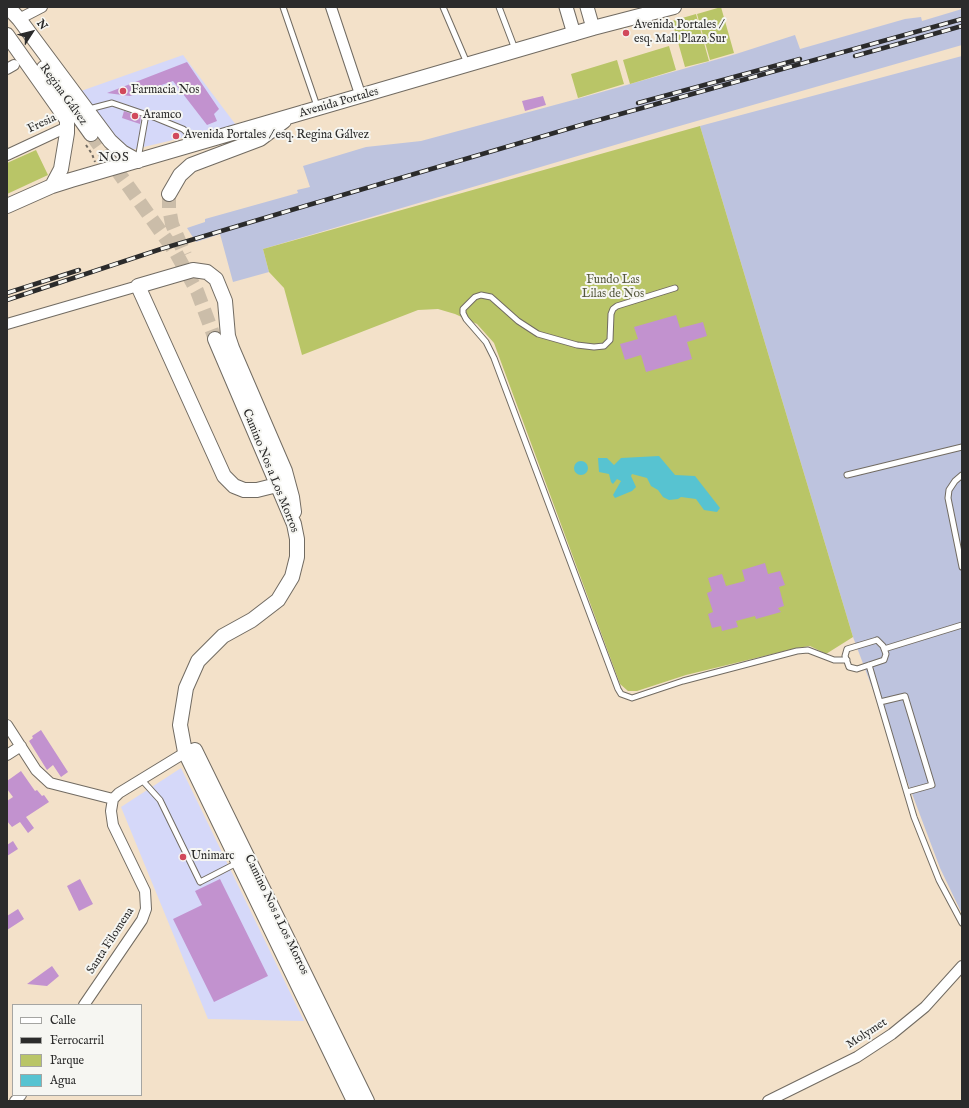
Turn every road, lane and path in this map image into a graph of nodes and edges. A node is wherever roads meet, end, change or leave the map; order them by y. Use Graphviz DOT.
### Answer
graph roads {
  1 [pos="8,7"];
  2 [pos="42,7"];
  3 [pos="283,7"];
  4 [pos="331,7"];
  5 [pos="443,7"];
  6 [pos="499,7"];
  7 [pos="566,7"];
  8 [pos="587,7"];
  9 [pos="674,7"];
  10 [pos="13,18"];
  11 [pos="593,28"];
  12 [pos="7,34"];
  13 [pos="574,34"];
  14 [pos="516,51"];
  15 [pos="468,66"];
  16 [pos="361,97"];
  17 [pos="86,109"];
  18 [pos="318,109"];
  19 [pos="146,114"];
  20 [pos="288,118"];
  21 [pos="67,127"];
  22 [pos="88,138"];
  23 [pos="200,143"];
  24 [pos="7,155"];
  25 [pos="138,161"];
  26 [pos="98,172"];
  27 [pos="52,186"];
  28 [pos="169,194"];
  29 [pos="7,206"];
  30 [pos="138,286"];
  31 [pos="676,288"];
  32 [pos="7,324"];
  33 [pos="215,339"];
  34 [pos="962,447"];
  35 [pos="847,475"];
  36 [pos="962,475"];
  37 [pos="277,485"];
  38 [pos="294,524"];
  39 [pos="962,567"];
  40 [pos="962,625"];
  41 [pos="884,649"];
  42 [pos="847,660"];
  43 [pos="869,665"];
  44 [pos="880,702"];
  45 [pos="7,725"];
  46 [pos="21,746"];
  47 [pos="189,749"];
  48 [pos="7,755"];
  49 [pos="141,779"];
  50 [pos="907,792"];
  51 [pos="113,799"];
  52 [pos="239,862"];
  53 [pos="962,923"];
  54 [pos="962,966"];
  55 [pos="85,1004"];
  56 [pos="354,1101"];
  57 [pos="367,1101"];
  58 [pos="768,1101"];
  1 -- 10 [label="main road"];
  2 -- 10 [label="street"];
  3 -- 18 [label="lane"];
  4 -- 16 [label="street"];
  5 -- 15 [label="lane"];
  6 -- 14 [label="lane"];
  7 -- 13 [label="street"];
  8 -- 11 [label="street"];
  9 -- 11 [label="main road, Avenida Portales"];
  10 -- 17 [label="main road"];
  10 -- 22 [label="main road, Regina Gálvez"];
  11 -- 13 [label="main road, Avenida Portales"];
  12 -- 21 [label="main road"];
  13 -- 14 [label="main road, Avenida Portales"];
  14 -- 15 [label="main road, Avenida Portales"];
  15 -- 16 [label="main road, Avenida Portales"];
  16 -- 18 [label="main road, Avenida Portales"];
  17 -- 19 [label="lane"];
  17 -- 25 [label="main road"];
  18 -- 20 [label="main road, Avenida Portales"];
  19 -- 23 [label="lane"];
  19 -- 25 [label="lane"];
  20 -- 23 [label="main road, Avenida Portales"];
  20 -- 28 [label="main road"];
  21 -- 24 [label="street, Fresia"];
  21 -- 27 [label="main road"];
  22 -- 26 [label="path"];
  23 -- 25 [label="main road, Avenida Portales"];
  25 -- 26 [label="main road, Avenida Portales"];
  26 -- 27 [label="main road, Avenida Portales"];
  27 -- 29 [label="main road, Avenida Portales"];
  30 -- 32 [label="street"];
  30 -- 37 [label="main road"];
  30 -- 38 [label="main road"];
  31 -- 42 [label="lane"];
  33 -- 37 [label="main road, Camino Nos a Los Morros"];
  34 -- 35 [label="lane"];
  36 -- 39 [label="lane"];
  37 -- 38 [label="main road, Camino Nos a Los Morros"];
  38 -- 47 [label="main road, Camino Nos a Los Morros"];
  40 -- 41 [label="lane"];
  41 -- 42 [label="lane"];
  41 -- 43 [label="lane"];
  42 -- 43 [label="lane"];
  43 -- 44 [label="lane"];
  44 -- 50 [label="lane"];
  44 -- 50 [label="lane"];
  45 -- 46 [label="street"];
  46 -- 48 [label="street"];
  46 -- 51 [label="street"];
  47 -- 49 [label="street"];
  47 -- 52 [label="main road, Camino Nos a Los Morros"];
  47 -- 57 [label="main road, Camino Nos a Los Morros"];
  49 -- 51 [label="street"];
  49 -- 52 [label="lane"];
  50 -- 53 [label="lane"];
  51 -- 55 [label="street, Santa Filomena"];
  52 -- 56 [label="main road, Camino Nos a Los Morros"];
  54 -- 58 [label="street, Molymet"];
}
